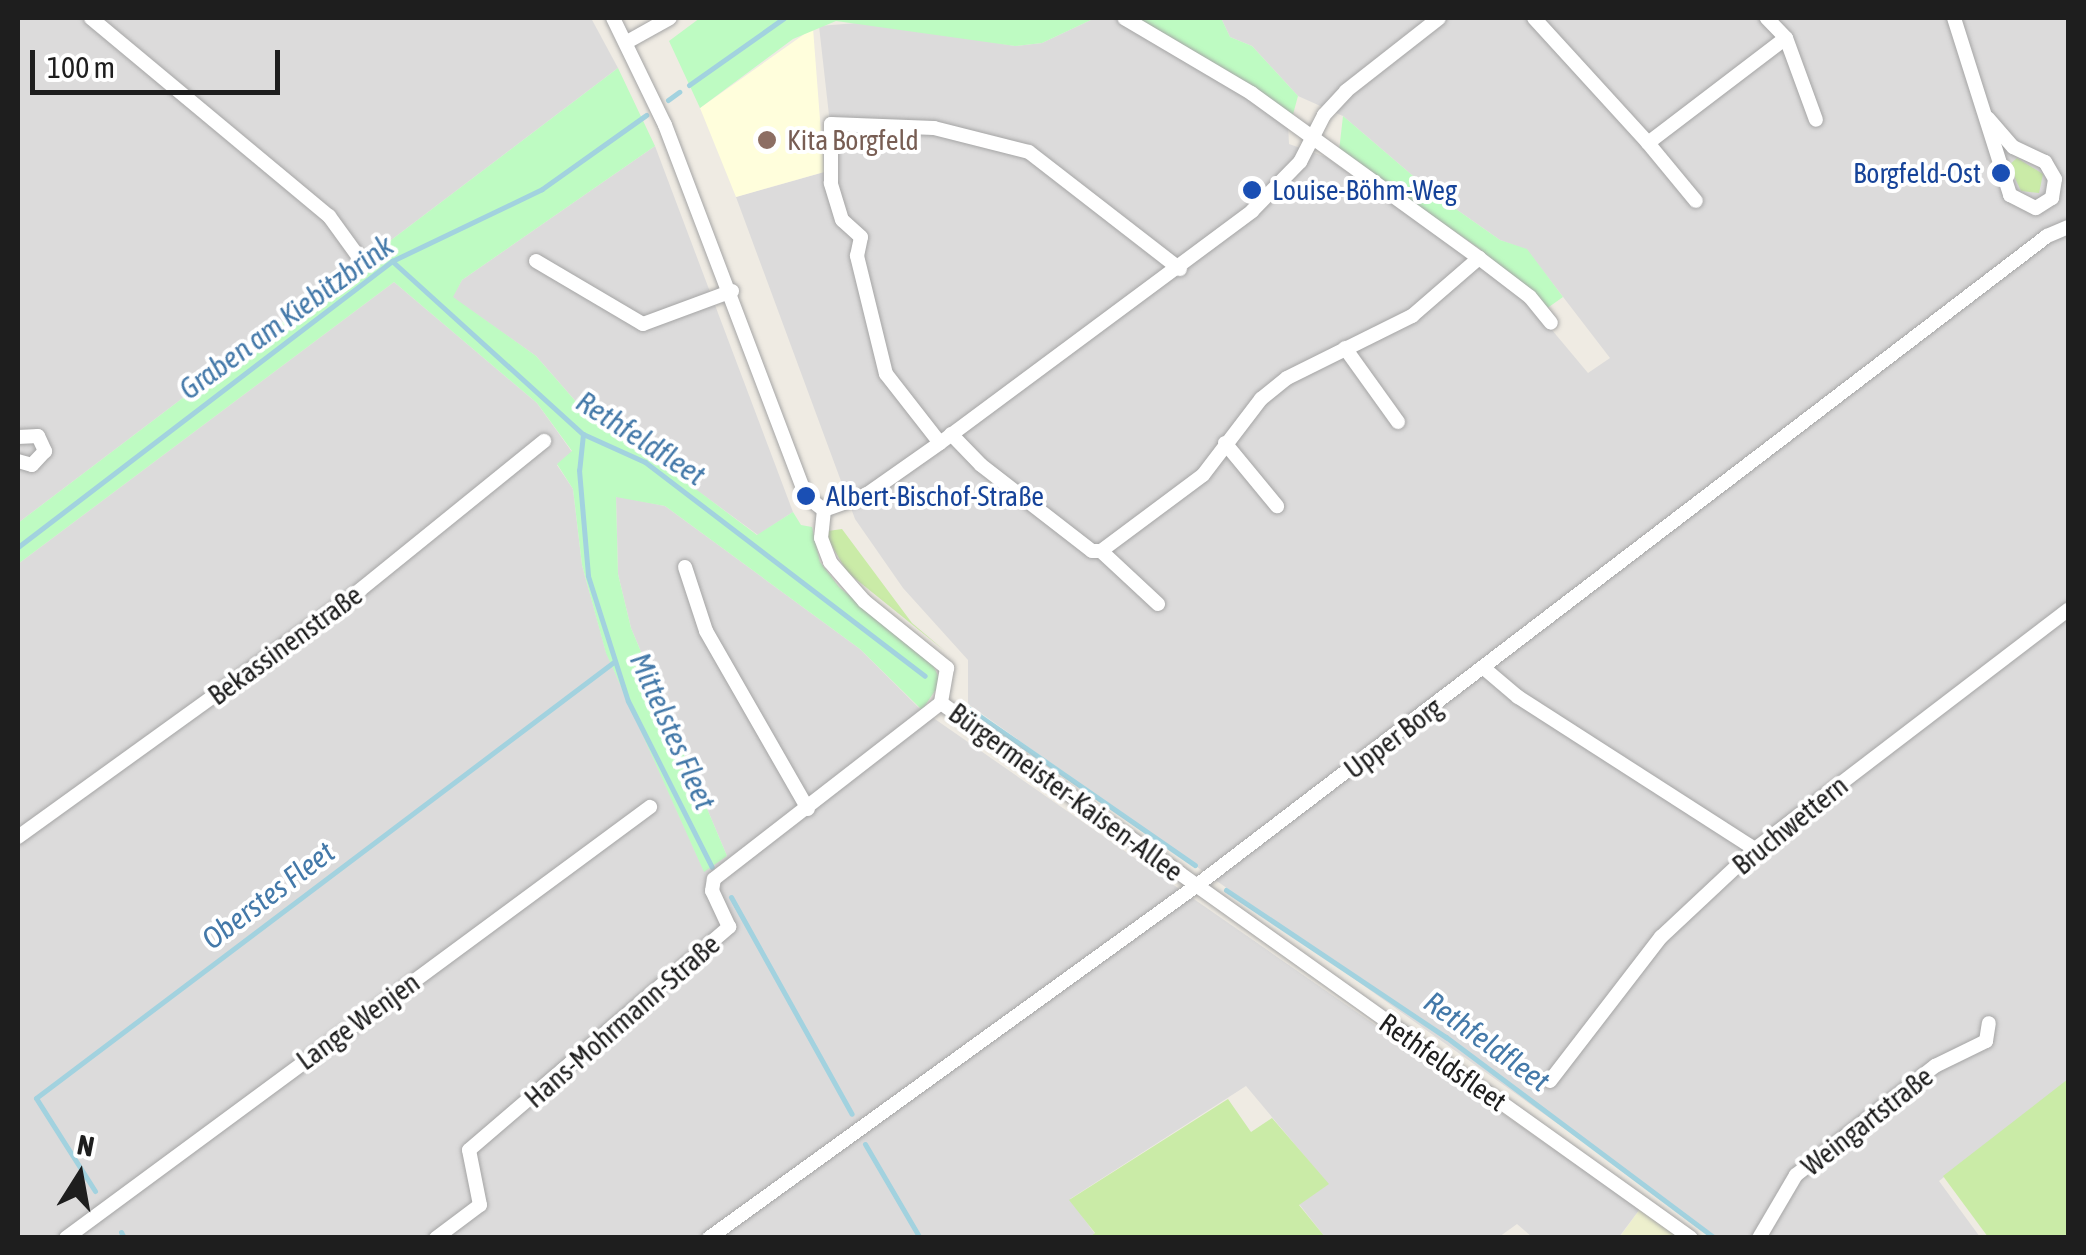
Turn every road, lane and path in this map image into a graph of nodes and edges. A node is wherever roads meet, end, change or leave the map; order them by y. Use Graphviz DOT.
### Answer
graph roads {
  1 [pos="91,18"];
  2 [pos="612,18"];
  3 [pos="670,18"];
  4 [pos="1124,18"];
  5 [pos="1439,18"];
  6 [pos="1534,18"];
  7 [pos="1767,18"];
  8 [pos="1954,18"];
  9 [pos="1786,38"];
  10 [pos="627,42"];
  11 [pos="1988,118"];
  12 [pos="1816,120"];
  13 [pos="1313,138"];
  14 [pos="1648,143"];
  15 [pos="1696,201"];
  16 [pos="2036,208"];
  17 [pos="2068,227"];
  18 [pos="2047,236"];
  19 [pos="358,256"];
  20 [pos="1479,258"];
  21 [pos="536,261"];
  22 [pos="1180,269"];
  23 [pos="732,292"];
  24 [pos="1551,323"];
  25 [pos="1345,348"];
  26 [pos="1398,422"];
  27 [pos="18,438"];
  28 [pos="946,439"];
  29 [pos="544,441"];
  30 [pos="1225,443"];
  31 [pos="18,460"];
  32 [pos="1276,506"];
  33 [pos="831,509"];
  34 [pos="1101,551"];
  35 [pos="685,567"];
  36 [pos="1158,604"];
  37 [pos="2068,610"];
  38 [pos="1486,669"];
  39 [pos="941,703"];
  40 [pos="650,807"];
  41 [pos="808,809"];
  42 [pos="18,837"];
  43 [pos="1755,849"];
  44 [pos="1196,886"];
  45 [pos="1989,1023"];
  46 [pos="1550,1081"];
  47 [pos="66,1238"];
  48 [pos="436,1238"];
  49 [pos="709,1238"];
  50 [pos="1691,1238"];
  51 [pos="1758,1238"];
  1 -- 19 [label="street"];
  2 -- 10 [label="street, Bürgermeister-Kaisen-Allee"];
  3 -- 10 [label="street"];
  4 -- 13 [label="street"];
  5 -- 13 [label="street"];
  6 -- 14 [label="street"];
  7 -- 9 [label="street"];
  8 -- 11 [label="street"];
  9 -- 12 [label="street"];
  9 -- 14 [label="street"];
  10 -- 23 [label="street, Bürgermeister-Kaisen-Allee"];
  11 -- 16 [label="street"];
  11 -- 16 [label="street"];
  13 -- 20 [label="street"];
  13 -- 22 [label="street"];
  14 -- 15 [label="street"];
  16 -- 18 [label="street"];
  17 -- 18 [label="street, Upper Borg"];
  18 -- 38 [label="street, Upper Borg"];
  20 -- 24 [label="street"];
  20 -- 25 [label="street"];
  21 -- 23 [label="street"];
  22 -- 28 [label="street"];
  22 -- 28 [label="street"];
  23 -- 33 [label="street, Bürgermeister-Kaisen-Allee"];
  25 -- 26 [label="street"];
  25 -- 30 [label="street"];
  27 -- 31 [label="street"];
  28 -- 33 [label="street"];
  28 -- 34 [label="street"];
  29 -- 42 [label="street, Bekassinenstraße"];
  30 -- 32 [label="street"];
  30 -- 34 [label="street"];
  33 -- 39 [label="street, Bürgermeister-Kaisen-Allee"];
  34 -- 36 [label="street"];
  35 -- 41 [label="street"];
  37 -- 43 [label="street, Bruchwettern"];
  38 -- 43 [label="street"];
  38 -- 44 [label="street, Upper Borg"];
  39 -- 41 [label="street, Hans-Mohrmann-Straße"];
  39 -- 44 [label="street, Bürgermeister-Kaisen-Allee"];
  40 -- 47 [label="street, Lange Wenjen"];
  41 -- 48 [label="street, Hans-Mohrmann-Straße"];
  43 -- 46 [label="street, Bruchwettern"];
  44 -- 49 [label="street, Upper Borg"];
  44 -- 50 [label="street, Rethfeldsfleet"];
  45 -- 51 [label="street, Weingartstraße"];
}
